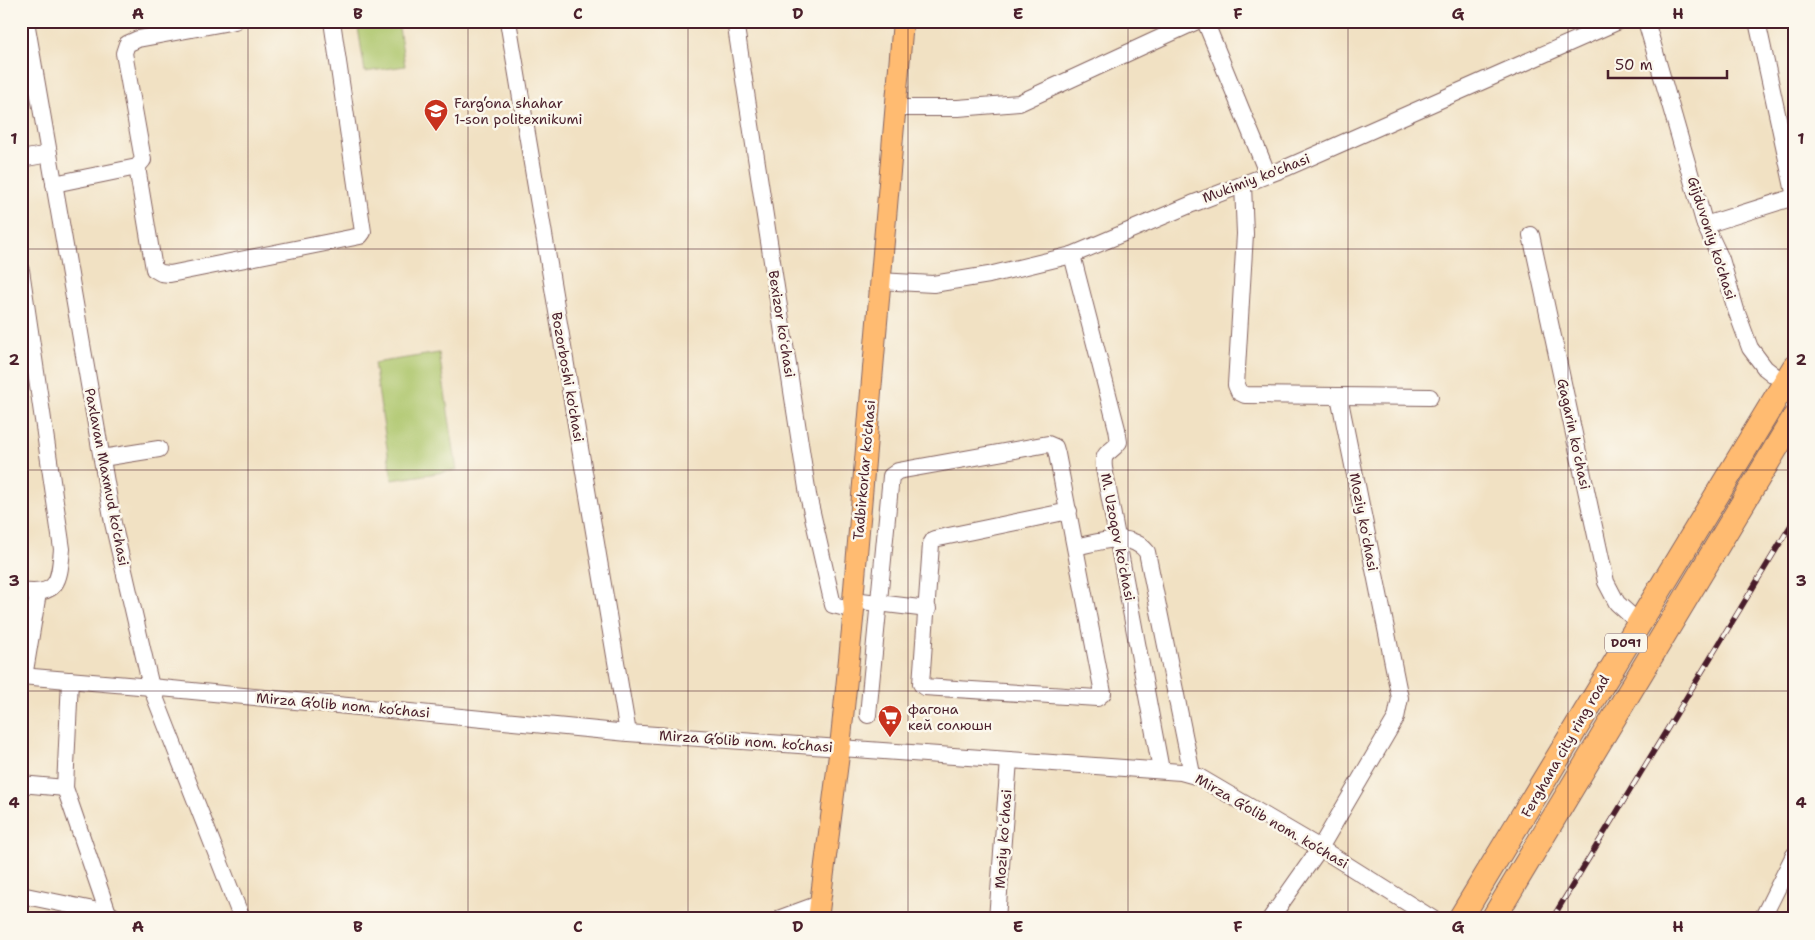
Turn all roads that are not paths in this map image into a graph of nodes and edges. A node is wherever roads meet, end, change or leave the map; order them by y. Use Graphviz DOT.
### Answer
graph roads {
  1 [pos="26,21"];
  2 [pos="235,21"];
  3 [pos="332,21"];
  4 [pos="508,21"];
  5 [pos="735,21"];
  6 [pos="903,21"];
  7 [pos="1197,21"];
  8 [pos="1205,21"];
  9 [pos="1619,21"];
  10 [pos="1646,21"];
  11 [pos="1757,21"];
  12 [pos="895,108"];
  13 [pos="49,154"];
  14 [pos="21,159"];
  15 [pos="137,168"];
  16 [pos="1268,175"];
  17 [pos="54,184"];
  18 [pos="1243,185"];
  19 [pos="1794,192"];
  20 [pos="1794,197"];
  21 [pos="1705,225"];
  22 [pos="1531,235"];
  23 [pos="1072,255"];
  24 [pos="21,270"];
  25 [pos="879,281"];
  26 [pos="1789,376"];
  27 [pos="1339,396"];
  28 [pos="1430,397"];
  29 [pos="1794,418"];
  30 [pos="159,449"];
  31 [pos="102,458"];
  32 [pos="864,473"];
  33 [pos="891,476"];
  34 [pos="1068,511"];
  35 [pos="1118,539"];
  36 [pos="1076,547"];
  37 [pos="21,591"];
  38 [pos="38,593"];
  39 [pos="878,603"];
  40 [pos="854,605"];
  41 [pos="928,609"];
  42 [pos="1638,622"];
  43 [pos="22,677"];
  44 [pos="70,680"];
  45 [pos="151,687"];
  46 [pos="868,715"];
  47 [pos="628,733"];
  48 [pos="840,747"];
  49 [pos="1009,760"];
  50 [pos="1161,770"];
  51 [pos="1192,774"];
  52 [pos="21,784"];
  53 [pos="65,788"];
  54 [pos="1320,848"];
  55 [pos="1794,855"];
  56 [pos="21,895"];
  57 [pos="819,912"];
  58 [pos="113,916"];
  59 [pos="242,919"];
  60 [pos="778,919"];
  61 [pos="997,919"];
  62 [pos="1270,919"];
  63 [pos="1433,919"];
  64 [pos="1460,919"];
  65 [pos="1493,919"];
  66 [pos="1762,919"];
  1 -- 13 [label="street, Paxlavan Maxmud ko'chasi"];
  2 -- 15 [label="street"];
  3 -- 15 [label="street"];
  4 -- 47 [label="street, Bozorboshi ko'chasi"];
  5 -- 40 [label="street, Bexizor koʻchasi"];
  6 -- 12 [label="main road, Tadbirkorlar ko'chasi"];
  7 -- 12 [label="street"];
  8 -- 16 [label="street"];
  9 -- 16 [label="street, Mukimiy ko'chasi"];
  10 -- 21 [label="street, Gijduvoniy ko'chasi"];
  11 -- 19 [label="street"];
  12 -- 25 [label="main road, Tadbirkorlar ko'chasi"];
  13 -- 14 [label="street"];
  13 -- 17 [label="street, Paxlavan Maxmud ko'chasi"];
  15 -- 17 [label="street"];
  16 -- 18 [label="street, Mukimiy ko'chasi"];
  17 -- 31 [label="street, Paxlavan Maxmud ko'chasi"];
  18 -- 23 [label="street, Mukimiy ko'chasi"];
  18 -- 27 [label="street"];
  20 -- 21 [label="street"];
  21 -- 26 [label="street, Gijduvoniy ko'chasi"];
  22 -- 42 [label="street, Gagarin koʻchasi"];
  23 -- 25 [label="street, Mukimiy ko'chasi"];
  23 -- 35 [label="street, M. Uzoqov koʻchasi"];
  24 -- 38 [label="street"];
  25 -- 32 [label="main road, Tadbirkorlar ko'chasi"];
  26 -- 42 [label="highway, Ferghana city ring road / D091"];
  27 -- 28 [label="street"];
  27 -- 54 [label="street, Moziy koʻchasi"];
  29 -- 65 [label="highway, Ferghana city ring road / D091"];
  30 -- 31 [label="street"];
  31 -- 45 [label="street, Paxlavan Maxmud ko'chasi"];
  32 -- 33 [label="street"];
  32 -- 40 [label="main road, Tadbirkorlar ko'chasi"];
  33 -- 34 [label="street"];
  33 -- 39 [label="street"];
  34 -- 36 [label="street"];
  34 -- 41 [label="street"];
  35 -- 36 [label="street"];
  35 -- 50 [label="street, M. Uzoqov koʻchasi"];
  35 -- 51 [label="street"];
  36 -- 41 [label="street"];
  37 -- 38 [label="street"];
  38 -- 43 [label="street"];
  39 -- 40 [label="street"];
  39 -- 41 [label="street"];
  39 -- 46 [label="street"];
  40 -- 48 [label="main road, Tadbirkorlar ko'chasi"];
  42 -- 64 [label="highway, Ferghana city ring road / D091"];
  43 -- 44 [label="street, Mirza G‘olib nom. ko‘chasi"];
  44 -- 45 [label="street, Mirza G‘olib nom. ko‘chasi"];
  44 -- 53 [label="street"];
  45 -- 47 [label="street, Mirza G‘olib nom. ko‘chasi"];
  45 -- 59 [label="street, Paxlavan Maxmud ko'chasi"];
  47 -- 48 [label="street, Mirza G‘olib nom. ko‘chasi"];
  48 -- 49 [label="street, Mirza G‘olib nom. ko‘chasi"];
  48 -- 57 [label="main road, Tadbirkorlar ko'chasi"];
  49 -- 50 [label="street, Mirza G‘olib nom. ko‘chasi"];
  49 -- 61 [label="street, Moziy koʻchasi"];
  50 -- 51 [label="street, Mirza G‘olib nom. ko‘chasi"];
  51 -- 54 [label="street, Mirza G‘olib nom. ko‘chasi"];
  52 -- 53 [label="street"];
  53 -- 58 [label="street"];
  54 -- 62 [label="street, Moziy koʻchasi"];
  54 -- 63 [label="street, Mirza G‘olib nom. ko‘chasi"];
  55 -- 66 [label="street"];
  56 -- 58 [label="street"];
  57 -- 60 [label="street"];
}
